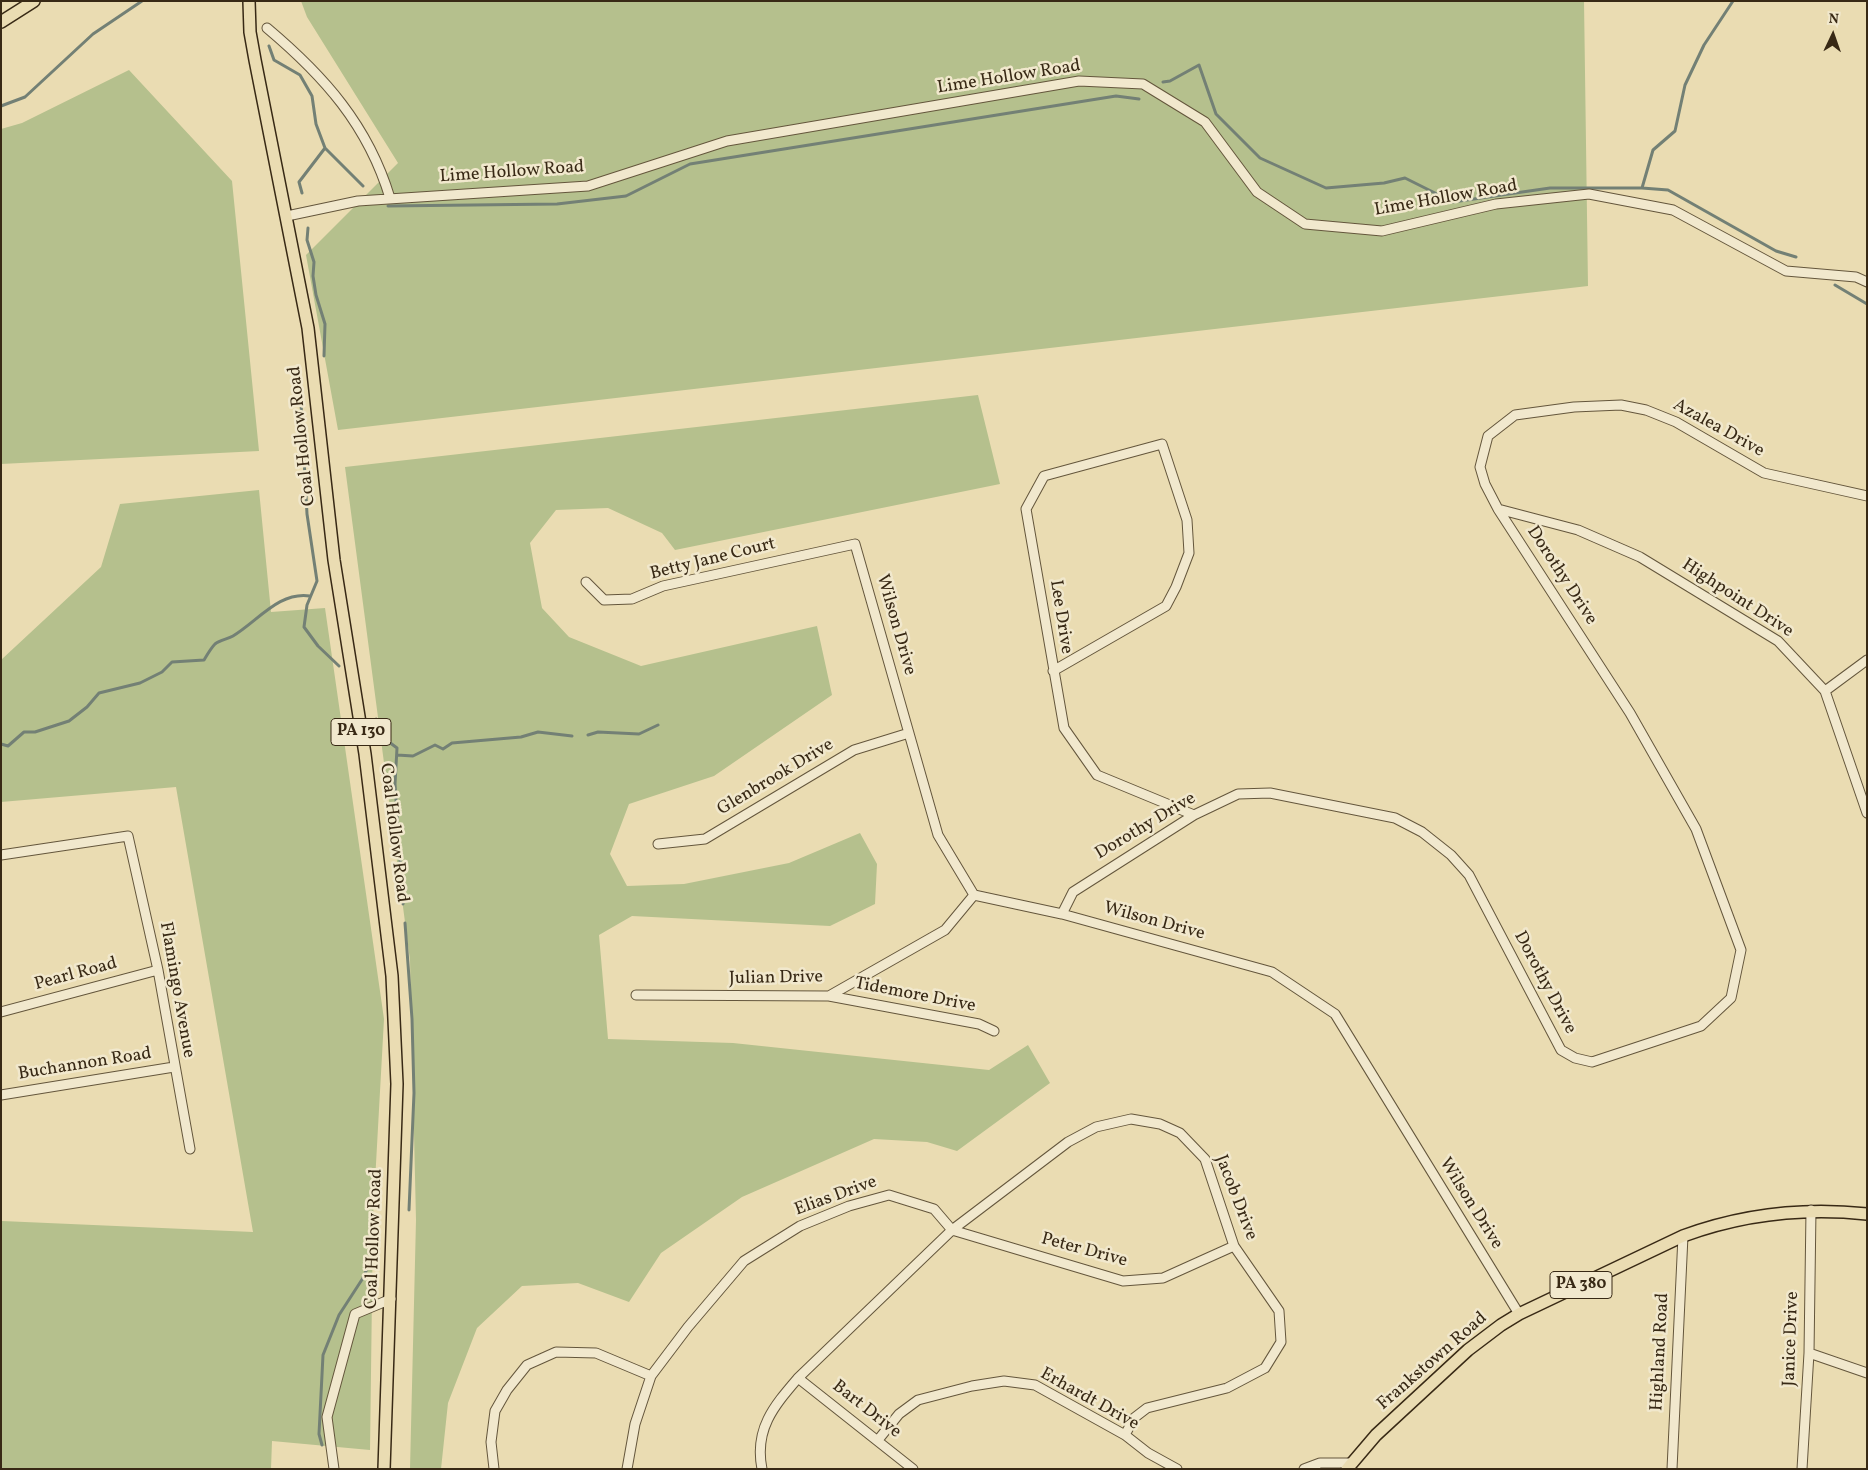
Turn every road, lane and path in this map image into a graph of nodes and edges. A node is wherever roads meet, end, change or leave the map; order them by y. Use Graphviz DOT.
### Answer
graph roads {
  1 [pos="34,1"];
  2 [pos="249,1"];
  3 [pos="1,22"];
  4 [pos="267,28"];
  5 [pos="390,198"];
  6 [pos="287,216"];
  7 [pos="1867,282"];
  8 [pos="1867,496"];
  9 [pos="1498,509"];
  10 [pos="855,544"];
  11 [pos="586,582"];
  12 [pos="1867,660"];
  13 [pos="1053,671"];
  14 [pos="1825,691"];
  15 [pos="910,733"];
  16 [pos="1867,813"];
  17 [pos="1194,815"];
  18 [pos="658,844"];
  19 [pos="1,855"];
  20 [pos="974,895"];
  21 [pos="1062,914"];
  22 [pos="158,970"];
  23 [pos="636,995"];
  24 [pos="829,996"];
  25 [pos="1,1012"];
  26 [pos="994,1030"];
  27 [pos="174,1067"];
  28 [pos="1,1095"];
  29 [pos="190,1149"];
  30 [pos="1811,1210"];
  31 [pos="1867,1214"];
  32 [pos="952,1230"];
  33 [pos="1683,1236"];
  34 [pos="1234,1246"];
  35 [pos="391,1299"];
  36 [pos="1519,1314"];
  37 [pos="1809,1353"];
  38 [pos="1867,1373"];
  39 [pos="651,1376"];
  40 [pos="798,1378"];
  41 [pos="1126,1435"];
  42 [pos="878,1440"];
  43 [pos="1349,1466"];
  44 [pos="334,1469"];
  45 [pos="384,1469"];
  46 [pos="494,1469"];
  47 [pos="627,1469"];
  48 [pos="762,1469"];
  49 [pos="913,1469"];
  50 [pos="1177,1469"];
  51 [pos="1304,1469"];
  52 [pos="1672,1469"];
  53 [pos="1802,1469"];
  1 -- 3 [label="main road"];
  2 -- 6 [label="main road, Coal Hollow Road / PA 130"];
  4 -- 5 [label="street"];
  5 -- 6 [label="street, Lime Hollow Road"];
  5 -- 7 [label="street, Lime Hollow Road"];
  6 -- 35 [label="main road, Coal Hollow Road / PA 130"];
  8 -- 9 [label="street, Azalea Drive"];
  9 -- 14 [label="street, Highpoint Drive"];
  9 -- 17 [label="street, Dorothy Drive"];
  10 -- 11 [label="street, Betty Jane Court"];
  10 -- 15 [label="street, Wilson Drive"];
  12 -- 14 [label="street"];
  13 -- 13 [label="street, Lee Drive"];
  13 -- 17 [label="street, Lee Drive"];
  14 -- 16 [label="street, Highpoint Drive"];
  15 -- 18 [label="street, Glenbrook Drive"];
  15 -- 20 [label="street, Wilson Drive"];
  17 -- 21 [label="street, Dorothy Drive"];
  19 -- 22 [label="street, Flamingo Avenue"];
  20 -- 21 [label="street, Wilson Drive"];
  20 -- 24 [label="street, Julian Drive"];
  21 -- 36 [label="street, Wilson Drive"];
  22 -- 25 [label="street, Pearl Road"];
  22 -- 27 [label="street, Flamingo Avenue"];
  23 -- 24 [label="street, Julian Drive"];
  24 -- 26 [label="street, Tidemore Drive"];
  27 -- 28 [label="street, Buchannon Road"];
  27 -- 29 [label="street, Flamingo Avenue"];
  30 -- 31 [label="main road, Frankstown Road / PA 380"];
  30 -- 33 [label="main road, Frankstown Road / PA 380"];
  30 -- 37 [label="street, Janice Drive"];
  32 -- 34 [label="street, Peter Drive"];
  32 -- 34 [label="street, Jacob Drive"];
  32 -- 39 [label="street, Elias Drive"];
  32 -- 40 [label="street"];
  33 -- 36 [label="main road, Frankstown Road / PA 380"];
  33 -- 52 [label="street, Highland Road"];
  34 -- 41 [label="street, Jacob Drive"];
  35 -- 44 [label="street"];
  35 -- 45 [label="main road, Coal Hollow Road / PA 130"];
  36 -- 43 [label="main road, Frankstown Road / PA 380"];
  37 -- 38 [label="street"];
  37 -- 53 [label="street, Janice Drive"];
  39 -- 46 [label="street"];
  39 -- 47 [label="street, Elias Drive"];
  40 -- 42 [label="street, Bart Drive"];
  40 -- 48 [label="street"];
  41 -- 42 [label="street, Erhardt Drive"];
  41 -- 50 [label="street, Erhardt Drive"];
  42 -- 49 [label="street, Bart Drive"];
  43 -- 51 [label="street"];
}
